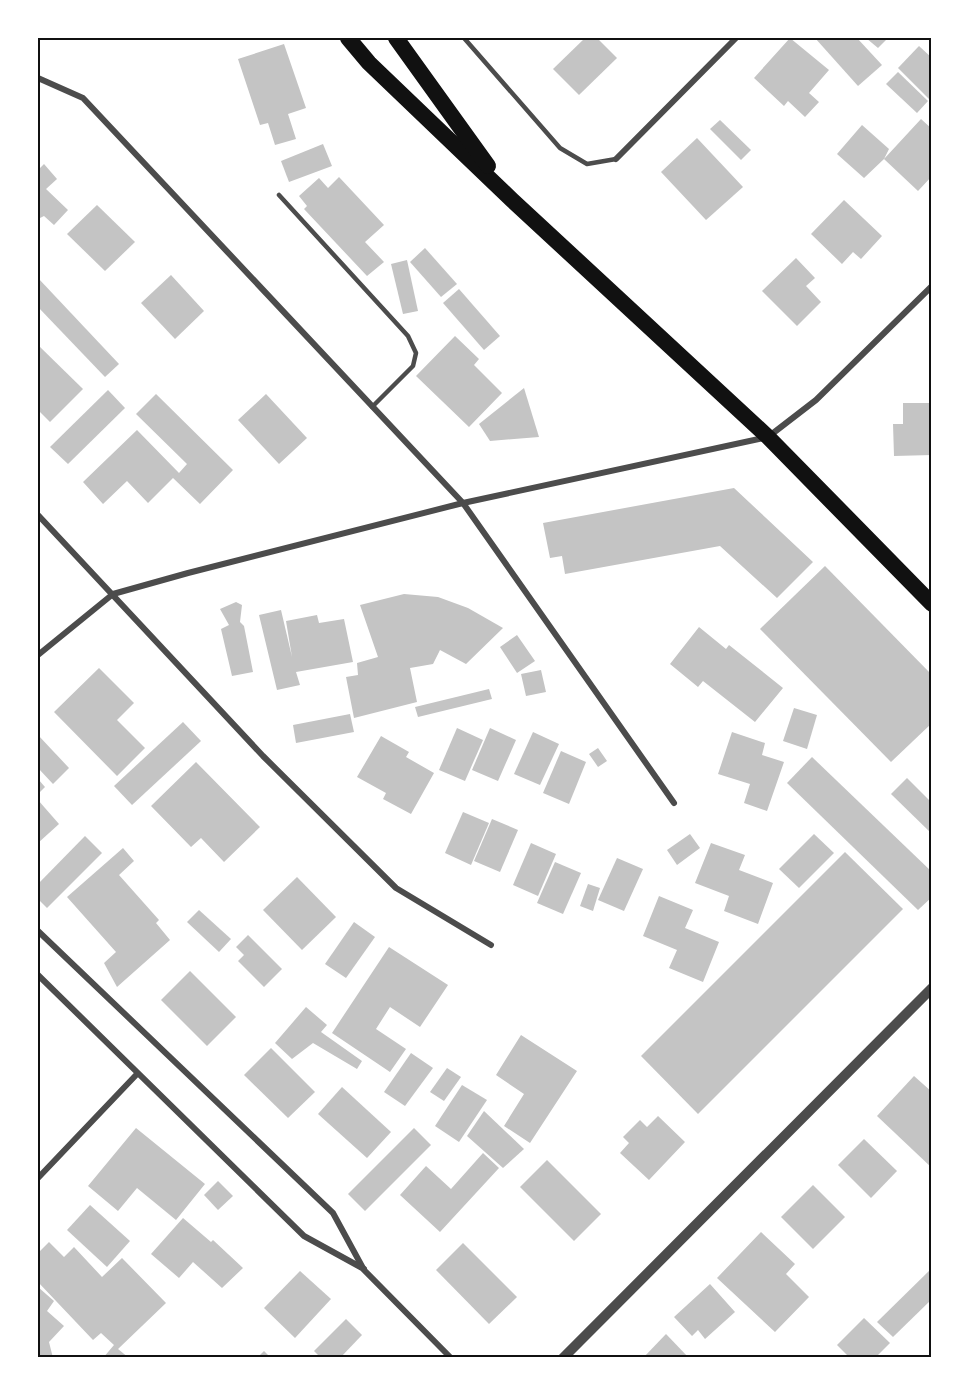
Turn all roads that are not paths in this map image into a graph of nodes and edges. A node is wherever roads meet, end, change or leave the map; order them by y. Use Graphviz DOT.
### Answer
graph roads {
  1 [pos="348,38"];
  2 [pos="396,38"];
  3 [pos="464,38"];
  4 [pos="736,38"];
  5 [pos="38,78"];
  6 [pos="616,159"];
  7 [pos="279,195"];
  8 [pos="512,200"];
  9 [pos="932,286"];
  10 [pos="372,407"];
  11 [pos="768,437"];
  12 [pos="463,503"];
  13 [pos="38,515"];
  14 [pos="113,594"];
  15 [pos="932,604"];
  16 [pos="38,655"];
  17 [pos="674,803"];
  18 [pos="38,931"];
  19 [pos="491,945"];
  20 [pos="38,975"];
  21 [pos="932,988"];
  22 [pos="137,1074"];
  23 [pos="38,1178"];
  24 [pos="364,1270"];
  25 [pos="451,1358"];
  26 [pos="563,1358"];
  1 -- 8 [label="highway"];
  2 -- 8 [label="highway"];
  3 -- 6 [label="lane"];
  4 -- 6 [label="street"];
  5 -- 10 [label="street"];
  7 -- 10 [label="lane"];
  8 -- 11 [label="highway"];
  9 -- 11 [label="street"];
  10 -- 12 [label="street"];
  11 -- 12 [label="street"];
  11 -- 15 [label="highway"];
  12 -- 14 [label="street"];
  12 -- 17 [label="street"];
  13 -- 14 [label="street"];
  14 -- 16 [label="street"];
  14 -- 19 [label="street"];
  18 -- 24 [label="street"];
  20 -- 22 [label="street"];
  21 -- 26 [label="street"];
  22 -- 23 [label="street"];
  22 -- 24 [label="street"];
  24 -- 25 [label="street"];
}
